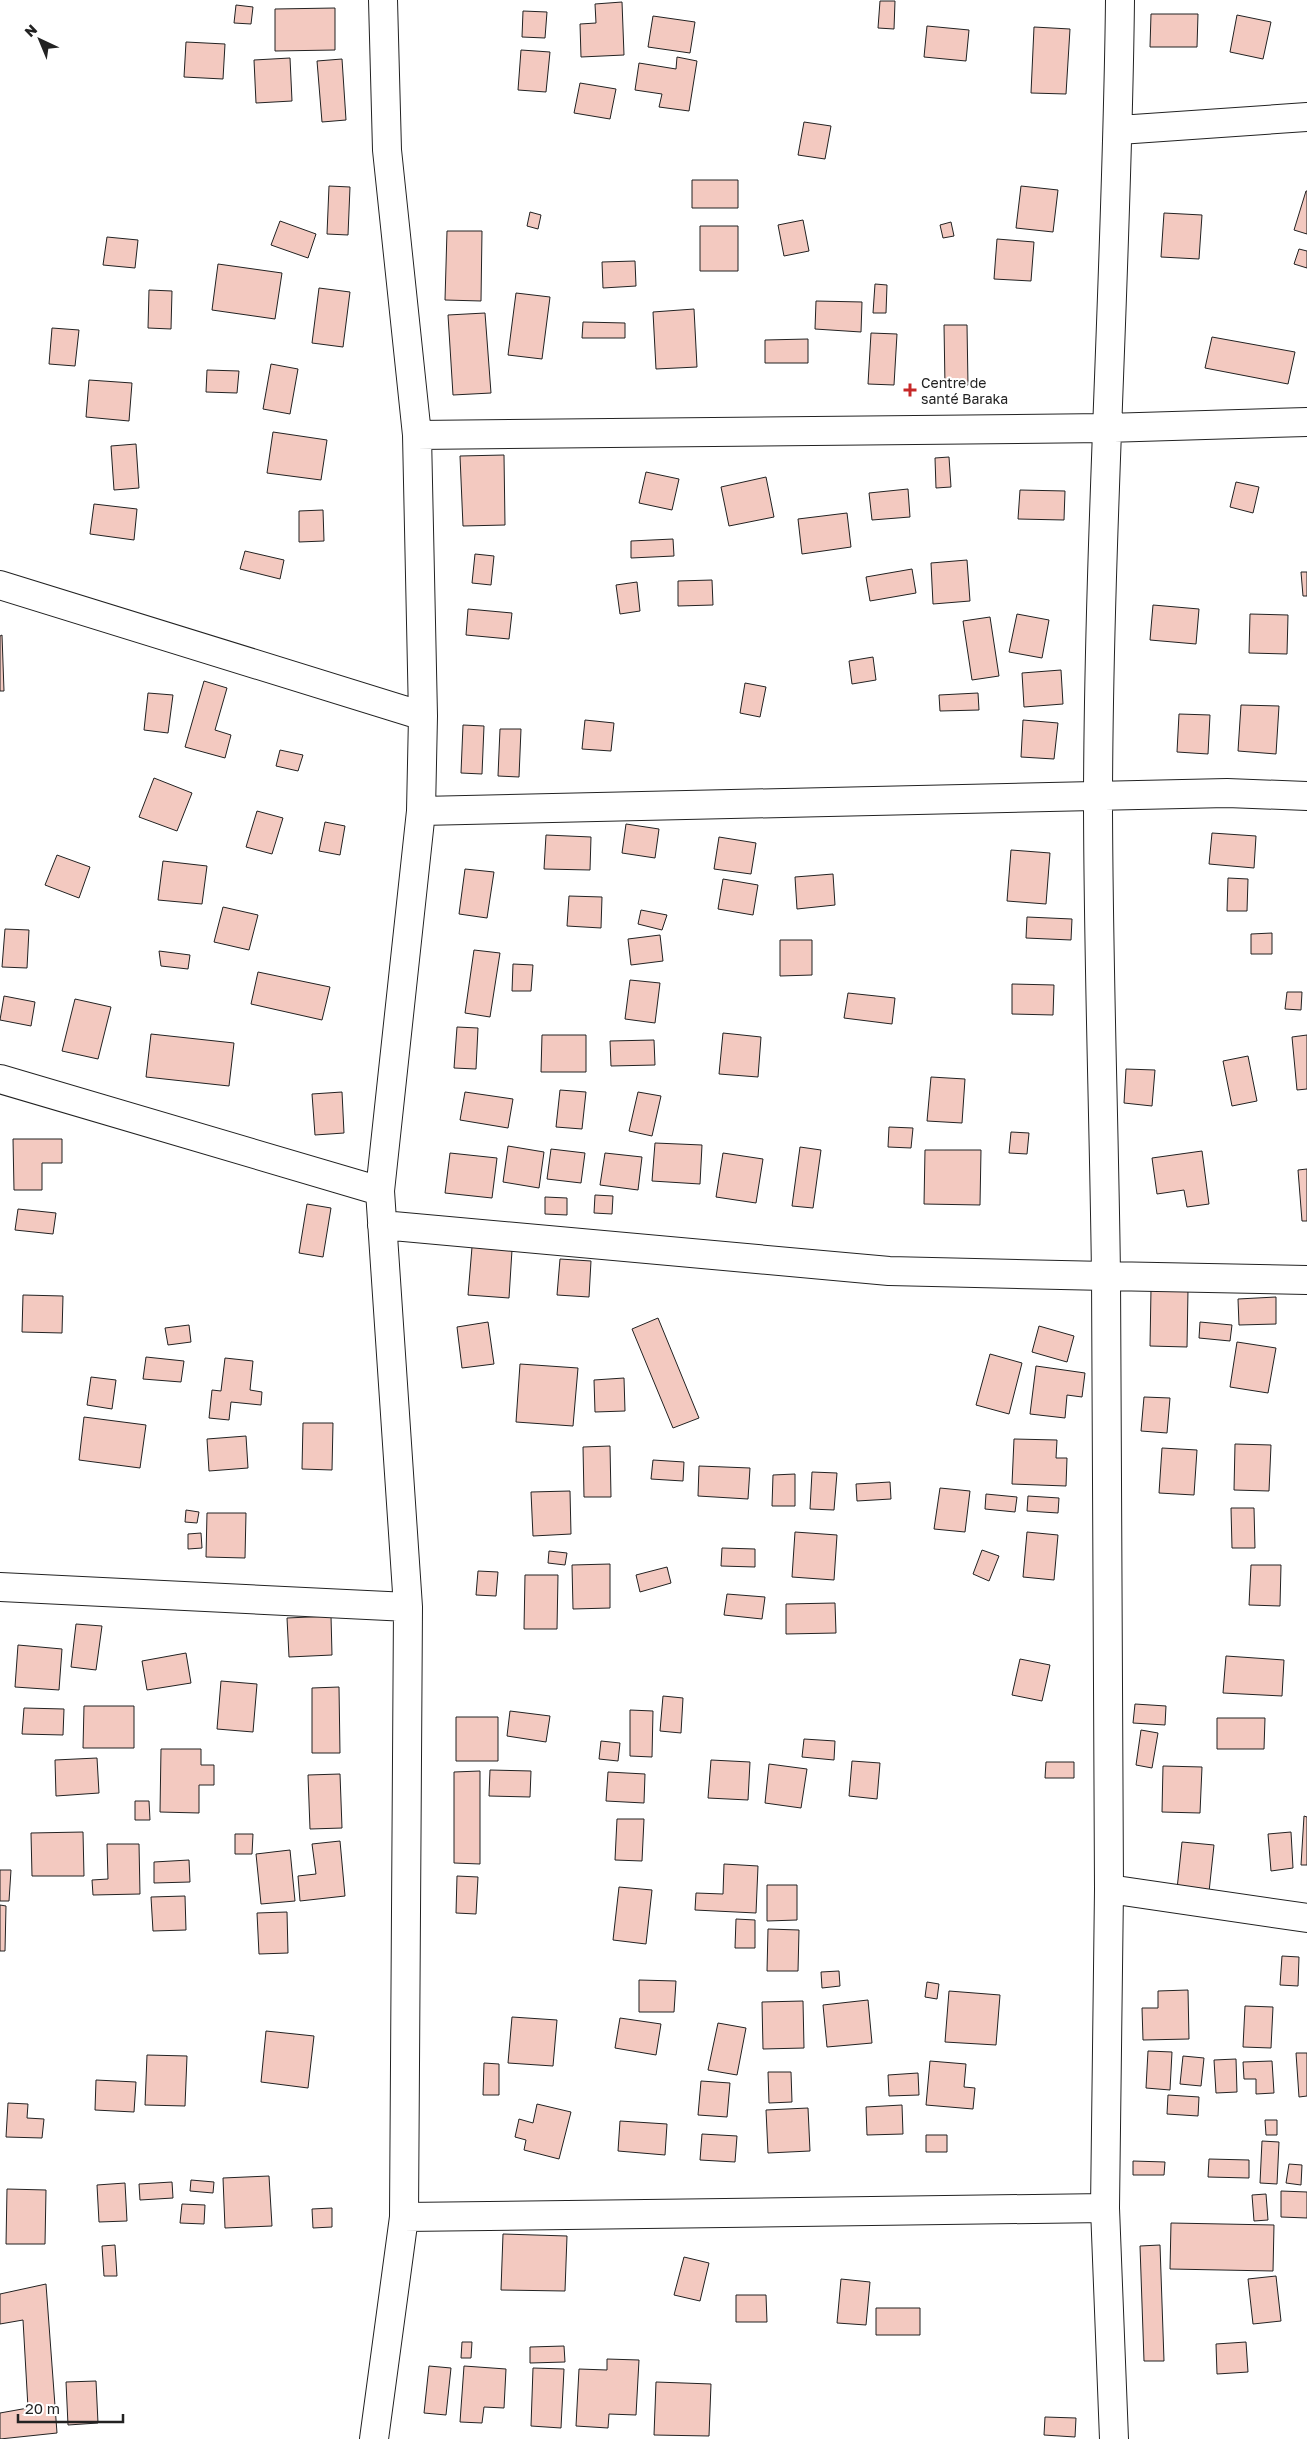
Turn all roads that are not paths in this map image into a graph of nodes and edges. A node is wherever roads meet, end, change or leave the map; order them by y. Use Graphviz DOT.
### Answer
graph roads {
  1 [pos="383,0"];
  2 [pos="1120,0"];
  3 [pos="1307,117"];
  4 [pos="1119,130"];
  5 [pos="1307,422"];
  6 [pos="1106,428"];
  7 [pos="417,435"];
  8 [pos="0,586"];
  9 [pos="423,716"];
  10 [pos="1098,796"];
  11 [pos="1307,796"];
  12 [pos="421,811"];
  13 [pos="0,1079"];
  14 [pos="380,1191"];
  15 [pos="382,1225"];
  16 [pos="1106,1276"];
  17 [pos="1307,1280"];
  18 [pos="0,1587"];
  19 [pos="408,1607"];
  20 [pos="1109,1889"];
  21 [pos="1307,1918"];
  22 [pos="1104,2208"];
  23 [pos="404,2217"];
  24 [pos="374,2439"];
  25 [pos="1114,2439"];
  1 -- 7 [label="street"];
  2 -- 4 [label="street"];
  3 -- 4 [label="street"];
  4 -- 6 [label="street"];
  5 -- 6 [label="street"];
  6 -- 7 [label="street"];
  6 -- 10 [label="street"];
  7 -- 9 [label="street"];
  8 -- 9 [label="street"];
  9 -- 12 [label="street"];
  10 -- 11 [label="street"];
  10 -- 12 [label="street"];
  10 -- 16 [label="street"];
  12 -- 14 [label="street"];
  13 -- 14 [label="street"];
  14 -- 15 [label="street"];
  15 -- 16 [label="street"];
  15 -- 19 [label="street"];
  16 -- 17 [label="street"];
  16 -- 20 [label="street"];
  18 -- 19 [label="street"];
  19 -- 23 [label="street"];
  20 -- 21 [label="street"];
  20 -- 22 [label="street"];
  22 -- 23 [label="street"];
  22 -- 25 [label="street"];
  23 -- 24 [label="street"];
}
